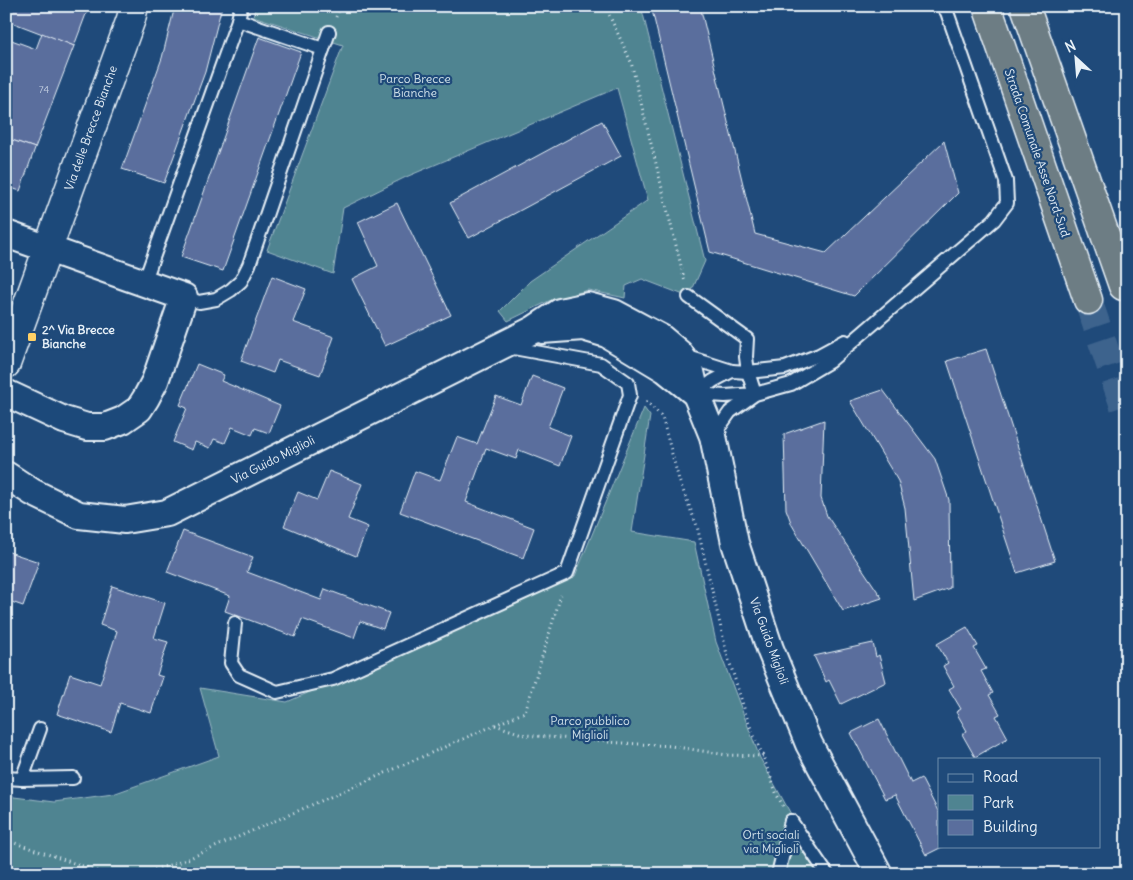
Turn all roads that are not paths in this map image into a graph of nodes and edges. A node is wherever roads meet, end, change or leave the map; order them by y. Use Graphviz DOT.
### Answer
graph roads {
  1 [pos="134,6"];
  2 [pos="242,6"];
  3 [pos="942,6"];
  4 [pos="987,6"];
  5 [pos="1025,6"];
  6 [pos="238,20"];
  7 [pos="329,32"];
  8 [pos="323,49"];
  9 [pos="6,234"];
  10 [pos="47,249"];
  11 [pos="144,284"];
  12 [pos="1123,286"];
  13 [pos="184,297"];
  14 [pos="689,297"];
  15 [pos="1088,300"];
  16 [pos="869,327"];
  17 [pos="533,330"];
  18 [pos="501,346"];
  19 [pos="680,354"];
  20 [pos="6,364"];
  21 [pos="732,371"];
  22 [pos="748,372"];
  23 [pos="6,393"];
  24 [pos="696,394"];
  25 [pos="755,394"];
  26 [pos="713,436"];
  27 [pos="6,475"];
  28 [pos="235,624"];
  29 [pos="40,729"];
  30 [pos="6,778"];
  31 [pos="73,778"];
  32 [pos="22,779"];
  33 [pos="778,874"];
  34 [pos="827,874"];
  35 [pos="879,874"];
  1 -- 10 [label="street, Via delle Brecce Bianche"];
  2 -- 6 [label="lane"];
  3 -- 16 [label="lane"];
  4 -- 15 [label="highway, Strada Comunale Asse Nord-Sud"];
  5 -- 12 [label="highway"];
  6 -- 8 [label="lane"];
  6 -- 11 [label="lane"];
  7 -- 8 [label="lane"];
  8 -- 13 [label="lane"];
  9 -- 10 [label="street"];
  10 -- 11 [label="street"];
  10 -- 20 [label="street, Via delle Brecce Bianche"];
  11 -- 13 [label="street"];
  13 -- 23 [label="street"];
  14 -- 22 [label="lane"];
  16 -- 22 [label="lane"];
  16 -- 25 [label="lane"];
  17 -- 18 [label="street, Via Guido Miglioli"];
  17 -- 19 [label="street, Via Guido Miglioli"];
  17 -- 24 [label="street, Via Guido Miglioli"];
  18 -- 27 [label="street, Via Guido Miglioli"];
  18 -- 28 [label="lane"];
  19 -- 21 [label="lane"];
  19 -- 24 [label="street, Via Guido Miglioli"];
  21 -- 22 [label="lane"];
  21 -- 24 [label="lane"];
  22 -- 25 [label="lane"];
  24 -- 25 [label="lane"];
  24 -- 26 [label="street, Via Guido Miglioli"];
  25 -- 26 [label="lane"];
  26 -- 35 [label="street, Via Guido Miglioli"];
  29 -- 32 [label="lane"];
  30 -- 32 [label="lane"];
  31 -- 32 [label="lane"];
  33 -- 34 [label="lane"];
}
